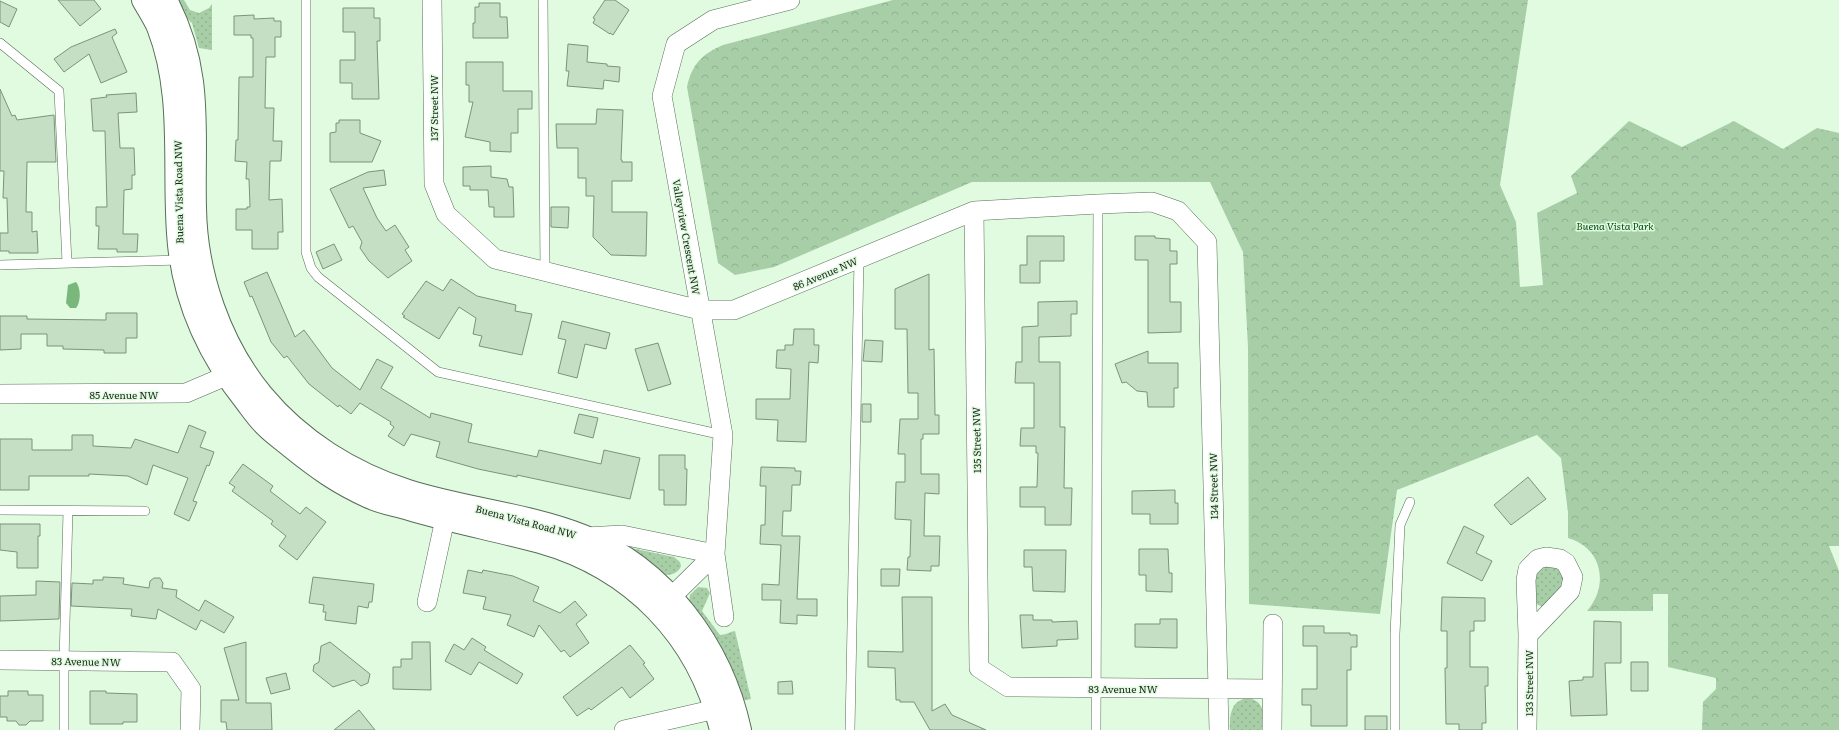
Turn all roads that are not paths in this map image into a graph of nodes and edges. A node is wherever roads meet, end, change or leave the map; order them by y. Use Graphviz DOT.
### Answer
graph roads {
  1 [pos="143,0"];
  2 [pos="166,0"];
  3 [pos="306,0"];
  4 [pos="432,0"];
  5 [pos="543,0"];
  6 [pos="790,0"];
  7 [pos="0,43"];
  8 [pos="1098,204"];
  9 [pos="974,211"];
  10 [pos="446,214"];
  11 [pos="1207,242"];
  12 [pos="859,258"];
  13 [pos="181,260"];
  14 [pos="67,263"];
  15 [pos="0,265"];
  16 [pos="545,271"];
  17 [pos="700,310"];
  18 [pos="234,373"];
  19 [pos="0,394"];
  20 [pos="723,435"];
  21 [pos="1410,502"];
  22 [pos="0,510"];
  23 [pos="68,511"];
  24 [pos="145,511"];
  25 [pos="447,511"];
  26 [pos="586,537"];
  27 [pos="715,554"];
  28 [pos="427,602"];
  29 [pos="665,604"];
  30 [pos="724,617"];
  31 [pos="1274,624"];
  32 [pos="1528,635"];
  33 [pos="0,660"];
  34 [pos="64,661"];
  35 [pos="979,668"];
  36 [pos="1097,687"];
  37 [pos="1218,688"];
  38 [pos="1272,689"];
  39 [pos="716,709"];
  40 [pos="64,730"];
  41 [pos="190,730"];
  42 [pos="624,730"];
  43 [pos="721,730"];
  44 [pos="740,730"];
  45 [pos="850,730"];
  46 [pos="1096,730"];
  47 [pos="1219,730"];
  48 [pos="1272,730"];
  49 [pos="1395,730"];
  50 [pos="1527,730"];
  1 -- 13 [label="street, Buena Vista Road NW"];
  2 -- 18 [label="street, Buena Vista Road NW"];
  3 -- 20 [label="lane"];
  4 -- 10 [label="street, 137 Street NW"];
  5 -- 16 [label="lane"];
  6 -- 17 [label="street, Valleyview Crescent NW"];
  7 -- 14 [label="lane"];
  8 -- 9 [label="street, 86 Avenue NW"];
  8 -- 11 [label="street, 86 Avenue NW"];
  8 -- 36 [label="lane"];
  9 -- 12 [label="street, 86 Avenue NW"];
  9 -- 35 [label="street, 135 Street NW"];
  10 -- 16 [label="street, 86 Avenue NW"];
  11 -- 37 [label="street, 134 Street NW"];
  12 -- 17 [label="street, 86 Avenue NW"];
  12 -- 45 [label="lane"];
  13 -- 14 [label="lane"];
  13 -- 18 [label="street, Buena Vista Road NW"];
  14 -- 15 [label="lane"];
  16 -- 17 [label="street, 86 Avenue NW"];
  17 -- 20 [label="street, Valleyview Crescent NW"];
  18 -- 19 [label="street, 85 Avenue NW"];
  18 -- 25 [label="street, Buena Vista Road NW"];
  20 -- 27 [label="street, Valleyview Crescent NW"];
  21 -- 49 [label="lane"];
  22 -- 23 [label="lane"];
  23 -- 24 [label="lane"];
  23 -- 34 [label="lane"];
  25 -- 26 [label="street, Buena Vista Road NW"];
  25 -- 28 [label="street"];
  25 -- 29 [label="street, Buena Vista Road NW"];
  26 -- 27 [label="street"];
  26 -- 29 [label="street, Buena Vista Road NW"];
  27 -- 29 [label="street"];
  27 -- 30 [label="street, Valleyview Crescent NW"];
  29 -- 39 [label="street, Buena Vista Road NW"];
  29 -- 44 [label="street, Buena Vista Road NW"];
  31 -- 38 [label="street"];
  32 -- 50 [label="street, 133 Street NW"];
  33 -- 34 [label="street, 83 Avenue NW"];
  34 -- 40 [label="lane"];
  34 -- 41 [label="street, 83 Avenue NW"];
  35 -- 36 [label="street, 83 Avenue NW"];
  36 -- 37 [label="street, 83 Avenue NW"];
  36 -- 46 [label="lane"];
  37 -- 38 [label="street, 83 Avenue NW"];
  37 -- 47 [label="street, 134 Street NW"];
  38 -- 48 [label="street"];
  39 -- 42 [label="street"];
  39 -- 43 [label="street, Buena Vista Road NW"];
}
